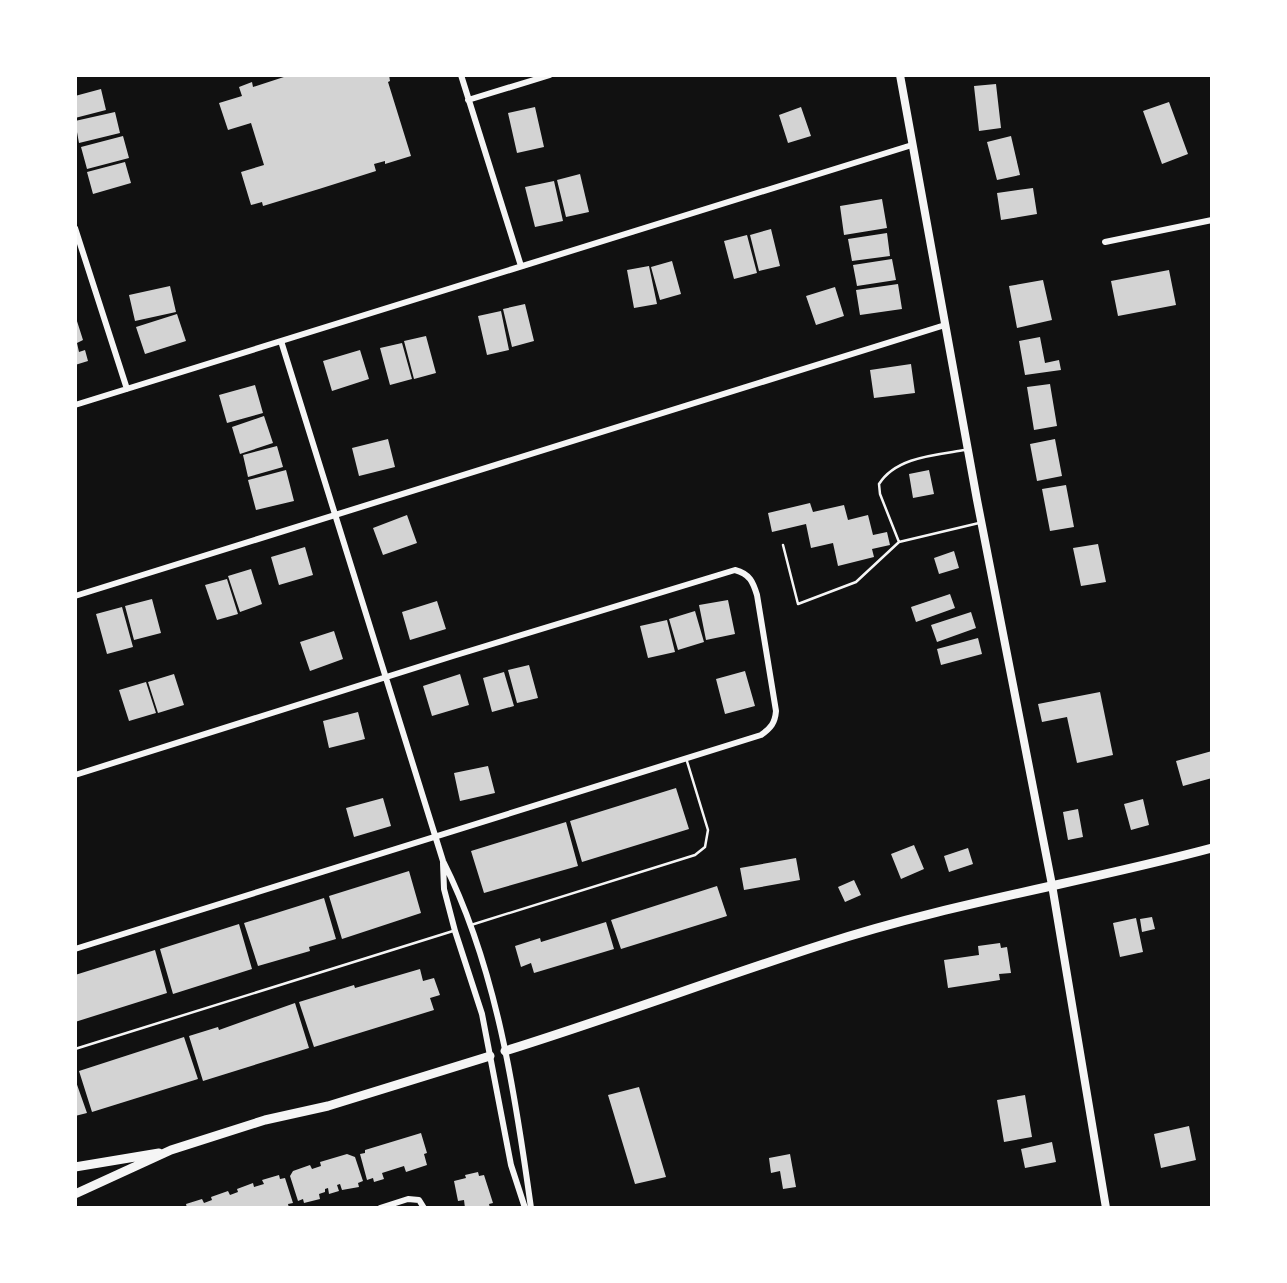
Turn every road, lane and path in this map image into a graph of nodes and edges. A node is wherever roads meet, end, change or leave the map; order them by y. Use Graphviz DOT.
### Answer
graph roads {
  1 [pos="461,75"];
  2 [pos="550,75"];
  3 [pos="900,75"];
  4 [pos="468,100"];
  5 [pos="912,145"];
  6 [pos="1212,219"];
  7 [pos="75,228"];
  8 [pos="1105,242"];
  9 [pos="521,266"];
  10 [pos="945,325"];
  11 [pos="281,341"];
  12 [pos="127,389"];
  13 [pos="75,405"];
  14 [pos="968,450"];
  15 [pos="336,515"];
  16 [pos="981,523"];
  17 [pos="899,542"];
  18 [pos="783,545"];
  19 [pos="75,596"];
  20 [pos="387,678"];
  21 [pos="686,758"];
  22 [pos="75,775"];
  23 [pos="436,836"];
  24 [pos="1212,848"];
  25 [pos="443,861"];
  26 [pos="1052,885"];
  27 [pos="470,926"];
  28 [pos="455,931"];
  29 [pos="75,949"];
  30 [pos="75,1049"];
  31 [pos="505,1052"];
  32 [pos="490,1056"];
  33 [pos="171,1150"];
  34 [pos="75,1167"];
  35 [pos="75,1194"];
  36 [pos="380,1208"];
  37 [pos="424,1208"];
  38 [pos="525,1208"];
  39 [pos="531,1208"];
  40 [pos="1106,1208"];
  1 -- 4 [label="street"];
  2 -- 4 [label="street"];
  3 -- 5 [label="street"];
  4 -- 9 [label="street"];
  5 -- 9 [label="street"];
  5 -- 10 [label="street"];
  6 -- 8 [label="street"];
  7 -- 12 [label="street"];
  9 -- 11 [label="street"];
  10 -- 14 [label="street"];
  10 -- 15 [label="street"];
  11 -- 12 [label="street"];
  11 -- 15 [label="street"];
  12 -- 13 [label="street"];
  14 -- 16 [label="street"];
  14 -- 17 [label="lane"];
  15 -- 19 [label="street"];
  15 -- 20 [label="street"];
  16 -- 17 [label="lane"];
  16 -- 26 [label="street"];
  17 -- 18 [label="lane"];
  20 -- 21 [label="street"];
  20 -- 22 [label="street"];
  20 -- 23 [label="street"];
  21 -- 23 [label="street"];
  21 -- 27 [label="lane"];
  23 -- 25 [label="street"];
  23 -- 29 [label="street"];
  24 -- 26 [label="main road"];
  25 -- 27 [label="street"];
  25 -- 28 [label="street"];
  26 -- 31 [label="main road"];
  26 -- 40 [label="street"];
  27 -- 31 [label="street"];
  28 -- 30 [label="lane"];
  28 -- 32 [label="street"];
  31 -- 32 [label="street"];
  31 -- 39 [label="street"];
  32 -- 33 [label="main road"];
  32 -- 38 [label="street"];
  33 -- 34 [label="main road"];
  33 -- 35 [label="main road"];
  36 -- 37 [label="street"];
}
